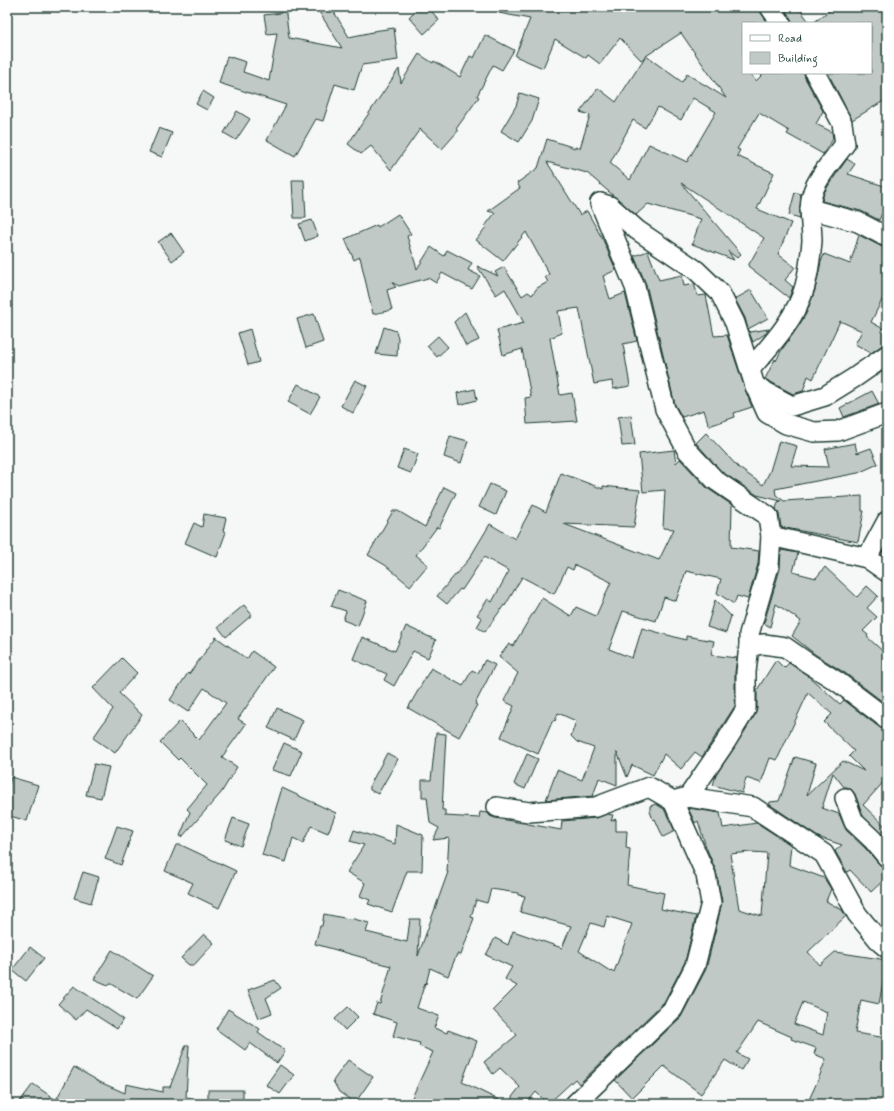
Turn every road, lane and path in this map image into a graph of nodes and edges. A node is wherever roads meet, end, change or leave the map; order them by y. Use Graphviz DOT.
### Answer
graph roads {
  1 [pos="770,7"];
  2 [pos="780,22"];
  3 [pos="816,74"];
  4 [pos="810,209"];
  5 [pos="887,237"];
  6 [pos="887,355"];
  7 [pos="753,378"];
  8 [pos="887,413"];
  9 [pos="887,521"];
  10 [pos="771,536"];
  11 [pos="867,558"];
  12 [pos="887,572"];
  13 [pos="750,646"];
  14 [pos="887,718"];
  15 [pos="845,798"];
  16 [pos="680,799"];
  17 [pos="497,807"];
  18 [pos="887,857"];
  19 [pos="887,948"];
  20 [pos="575,1104"];
  1 -- 2 [label="street"];
  3 -- 4 [label="street"];
  4 -- 5 [label="street"];
  4 -- 7 [label="street"];
  6 -- 7 [label="street"];
  7 -- 8 [label="street"];
  7 -- 10 [label="street"];
  9 -- 11 [label="street"];
  10 -- 11 [label="street"];
  10 -- 13 [label="street"];
  11 -- 12 [label="street"];
  13 -- 14 [label="street"];
  13 -- 16 [label="street"];
  15 -- 18 [label="street"];
  16 -- 17 [label="street"];
  16 -- 19 [label="street"];
  16 -- 20 [label="street"];
}
